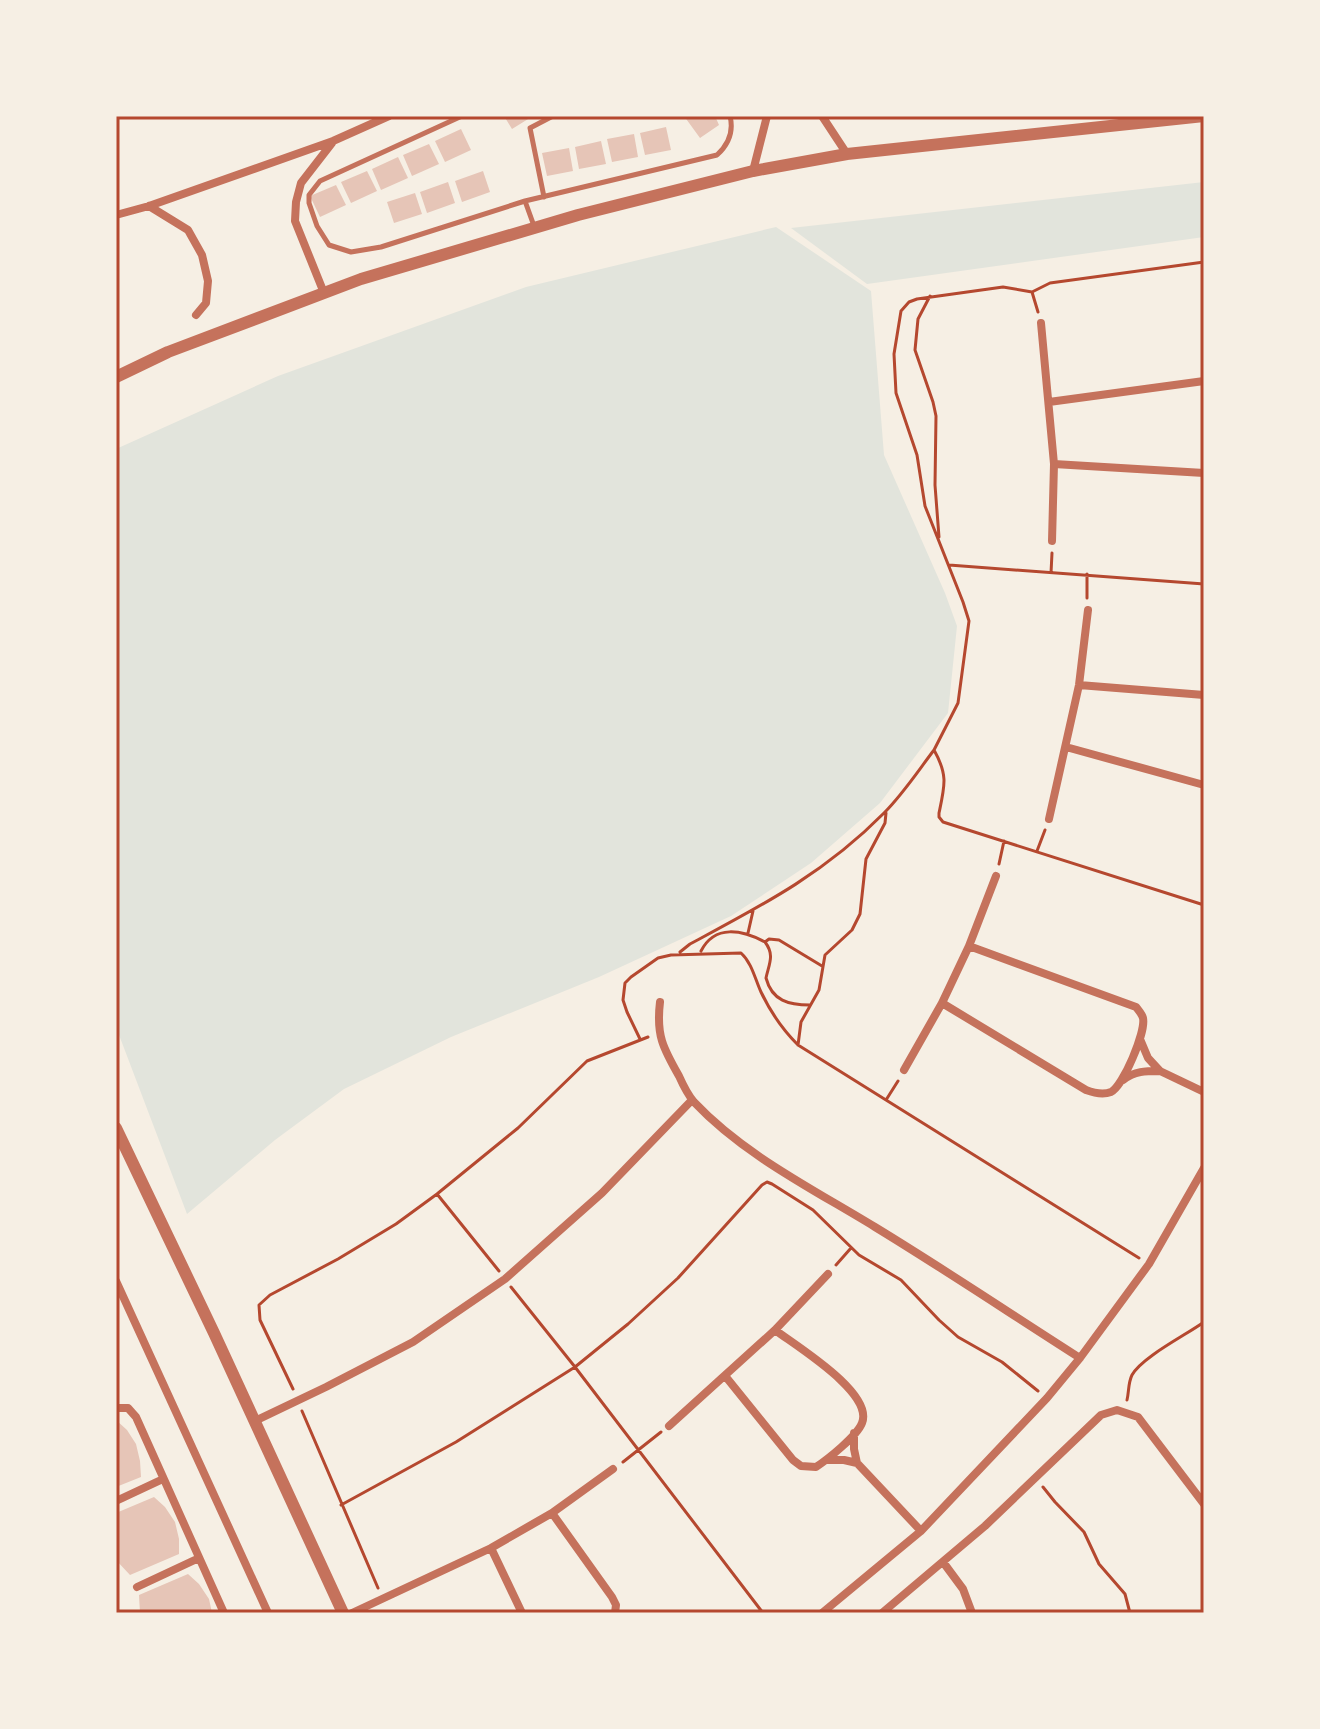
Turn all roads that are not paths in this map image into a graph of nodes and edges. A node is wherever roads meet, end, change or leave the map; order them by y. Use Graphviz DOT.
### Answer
graph roads {
  1 [pos="389,116"];
  2 [pos="462,116"];
  3 [pos="553,116"];
  4 [pos="730,116"];
  5 [pos="767,116"];
  6 [pos="822,116"];
  7 [pos="1204,116"];
  8 [pos="333,141"];
  9 [pos="847,154"];
  10 [pos="753,171"];
  11 [pos="544,197"];
  12 [pos="525,201"];
  13 [pos="149,206"];
  14 [pos="116,215"];
  15 [pos="535,228"];
  16 [pos="324,293"];
  17 [pos="196,315"];
  18 [pos="1041,323"];
  19 [pos="116,377"];
  20 [pos="1204,381"];
  21 [pos="1049,402"];
  22 [pos="1054,464"];
  23 [pos="1204,473"];
  24 [pos="1052,541"];
  25 [pos="1088,610"];
  26 [pos="1079,685"];
  27 [pos="1204,695"];
  28 [pos="1066,747"];
  29 [pos="1204,785"];
  30 [pos="1049,819"];
  31 [pos="996,876"];
  32 [pos="969,946"];
  33 [pos="660,1002"];
  34 [pos="942,1003"];
  35 [pos="1140,1039"];
  36 [pos="904,1070"];
  37 [pos="1160,1071"];
  38 [pos="1122,1080"];
  39 [pos="1204,1092"];
  40 [pos="692,1100"];
  41 [pos="116,1128"];
  42 [pos="1204,1168"];
  43 [pos="828,1274"];
  44 [pos="116,1281"];
  45 [pos="775,1330"];
  46 [pos="1080,1358"];
  47 [pos="726,1377"];
  48 [pos="116,1408"];
  49 [pos="255,1421"];
  50 [pos="669,1426"];
  51 [pos="854,1433"];
  52 [pos="826,1460"];
  53 [pos="857,1463"];
  54 [pos="613,1469"];
  55 [pos="163,1479"];
  56 [pos="116,1501"];
  57 [pos="1204,1504"];
  58 [pos="552,1513"];
  59 [pos="921,1531"];
  60 [pos="491,1548"];
  61 [pos="199,1558"];
  62 [pos="943,1562"];
  63 [pos="137,1587"];
  64 [pos="224,1613"];
  65 [pos="268,1613"];
  66 [pos="343,1613"];
  67 [pos="352,1613"];
  68 [pos="522,1613"];
  69 [pos="615,1613"];
  70 [pos="822,1613"];
  71 [pos="882,1613"];
  72 [pos="972,1613"];
  1 -- 8 [label="street"];
  2 -- 12 [label="lane"];
  3 -- 11 [label="lane"];
  4 -- 11 [label="lane"];
  5 -- 10 [label="street"];
  6 -- 9 [label="street"];
  7 -- 9 [label="street"];
  8 -- 13 [label="street"];
  8 -- 16 [label="street"];
  9 -- 10 [label="street"];
  10 -- 15 [label="street"];
  11 -- 12 [label="lane"];
  12 -- 15 [label="lane"];
  13 -- 14 [label="street"];
  13 -- 17 [label="street"];
  15 -- 16 [label="street"];
  16 -- 19 [label="street"];
  18 -- 21 [label="street"];
  20 -- 21 [label="street"];
  21 -- 22 [label="street"];
  22 -- 23 [label="street"];
  22 -- 24 [label="street"];
  25 -- 26 [label="street"];
  26 -- 27 [label="street"];
  26 -- 28 [label="street"];
  28 -- 29 [label="street"];
  28 -- 30 [label="street"];
  31 -- 32 [label="street"];
  32 -- 34 [label="street"];
  32 -- 35 [label="street"];
  33 -- 40 [label="street"];
  34 -- 36 [label="street"];
  34 -- 38 [label="street"];
  35 -- 37 [label="street"];
  35 -- 38 [label="street"];
  37 -- 38 [label="street"];
  37 -- 39 [label="street"];
  40 -- 46 [label="street"];
  40 -- 49 [label="street"];
  41 -- 49 [label="street"];
  42 -- 46 [label="street"];
  43 -- 45 [label="street"];
  44 -- 65 [label="street"];
  45 -- 47 [label="street"];
  45 -- 51 [label="street"];
  46 -- 59 [label="street"];
  47 -- 50 [label="street"];
  47 -- 52 [label="street"];
  48 -- 55 [label="street"];
  49 -- 66 [label="street"];
  51 -- 52 [label="street"];
  51 -- 53 [label="street"];
  52 -- 53 [label="street"];
  53 -- 59 [label="street"];
  54 -- 58 [label="street"];
  55 -- 56 [label="street"];
  55 -- 61 [label="street"];
  57 -- 62 [label="street"];
  58 -- 60 [label="street"];
  58 -- 69 [label="street"];
  59 -- 70 [label="street"];
  60 -- 67 [label="street"];
  60 -- 68 [label="street"];
  61 -- 63 [label="street"];
  61 -- 64 [label="street"];
  62 -- 71 [label="street"];
  62 -- 72 [label="street"];
}
